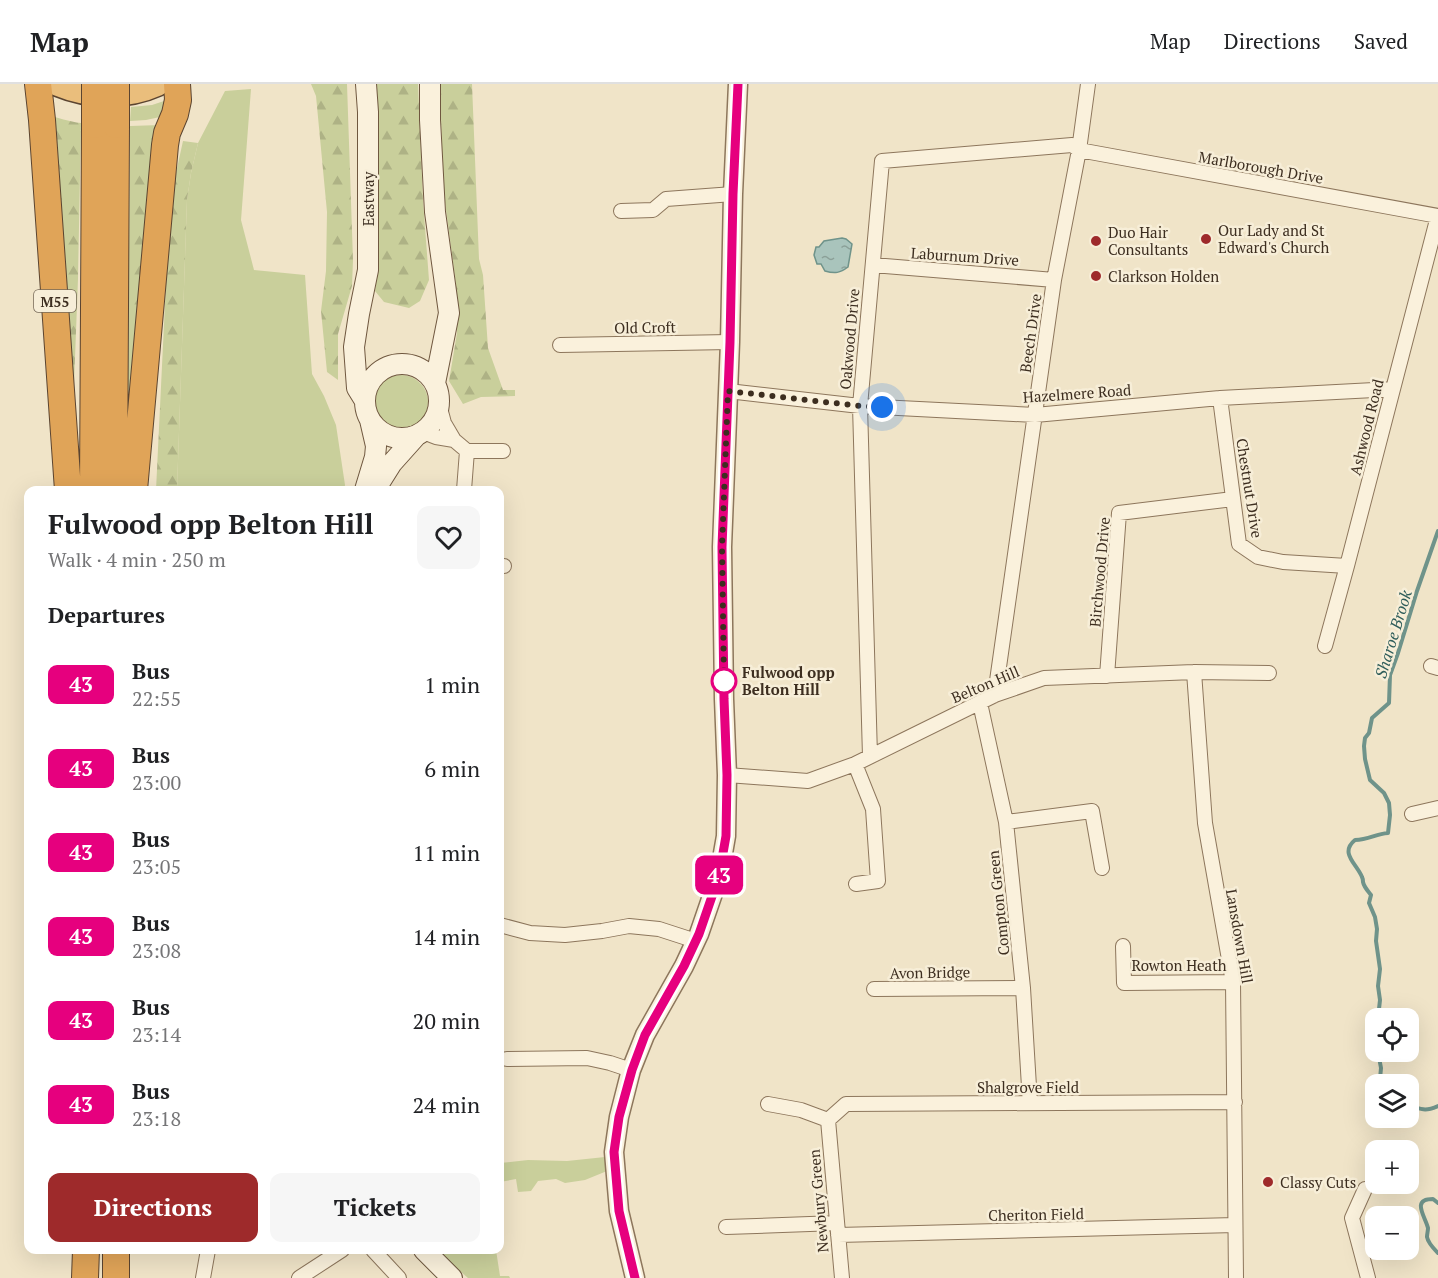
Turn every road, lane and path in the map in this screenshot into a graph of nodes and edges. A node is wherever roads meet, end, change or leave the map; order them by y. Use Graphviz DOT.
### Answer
graph roads {
  1 [pos="38,84"];
  2 [pos="58,84"];
  3 [pos="95,84"];
  4 [pos="116,84"];
  5 [pos="157,84"];
  6 [pos="177,84"];
  7 [pos="366,84"];
  8 [pos="429,84"];
  9 [pos="738,84"];
  10 [pos="1088,84"];
  11 [pos="105,125"];
  12 [pos="1079,150"];
  13 [pos="733,194"];
  14 [pos="633,196"];
  15 [pos="1438,216"];
  16 [pos="873,266"];
  17 [pos="1054,279"];
  18 [pos="449,313"];
  19 [pos="359,314"];
  20 [pos="730,342"];
  21 [pos="560,345"];
  22 [pos="396,365"];
  23 [pos="435,383"];
  24 [pos="1393,389"];
  25 [pos="728,391"];
  26 [pos="1220,398"];
  27 [pos="439,404"];
  28 [pos="860,406"];
  29 [pos="367,410"];
  30 [pos="1035,416"];
  31 [pos="420,434"];
  32 [pos="454,440"];
  33 [pos="467,451"];
  34 [pos="503,451"];
  35 [pos="68,486"];
  36 [pos="93,486"];
  37 [pos="114,486"];
  38 [pos="134,486"];
  39 [pos="366,486"];
  40 [pos="378,486"];
  41 [pos="464,486"];
  42 [pos="1233,499"];
  43 [pos="1347,566"];
  44 [pos="1325,646"];
  45 [pos="1194,672"];
  46 [pos="1269,673"];
  47 [pos="1107,676"];
  48 [pos="995,695"];
  49 [pos="980,703"];
  50 [pos="870,756"];
  51 [pos="855,764"];
  52 [pos="727,775"];
  53 [pos="1438,808"];
  54 [pos="1412,814"];
  55 [pos="1006,822"];
  56 [pos="1102,868"];
  57 [pos="856,884"];
  58 [pos="504,926"];
  59 [pos="696,941"];
  60 [pos="1123,946"];
  61 [pos="1233,982"];
  62 [pos="1023,988"];
  63 [pos="874,989"];
  64 [pos="507,1059"];
  65 [pos="632,1070"];
  66 [pos="1235,1102"];
  67 [pos="1030,1103"];
  68 [pos="768,1104"];
  69 [pos="828,1120"];
  70 [pos="1365,1189"];
  71 [pos="1235,1225"];
  72 [pos="726,1227"];
  73 [pos="837,1229"];
  74 [pos="86,1254"];
  75 [pos="116,1254"];
  76 [pos="207,1254"];
  77 [pos="336,1254"];
  78 [pos="377,1254"];
  79 [pos="428,1254"];
  80 [pos="86,1278"];
  81 [pos="116,1278"];
  82 [pos="204,1278"];
  83 [pos="299,1278"];
  84 [pos="399,1278"];
  85 [pos="452,1278"];
  86 [pos="635,1278"];
  87 [pos="842,1278"];
  88 [pos="1236,1278"];
  89 [pos="1368,1278"];
  1 -- 35 [label="highway, M55"];
  2 -- 5 [label="highway"];
  3 -- 11 [label="highway, M55, bridge"];
  4 -- 11 [label="highway, M55, bridge"];
  6 -- 38 [label="highway"];
  7 -- 19 [label="main road, Eastway"];
  8 -- 18 [label="main road"];
  9 -- 13 [label="street"];
  10 -- 12 [label="street, Beech Drive"];
  11 -- 36 [label="highway, M55"];
  11 -- 37 [label="highway, M55"];
  12 -- 15 [label="street, Marlborough Drive"];
  12 -- 16 [label="street, Oakwood Drive"];
  12 -- 17 [label="street, Beech Drive"];
  13 -- 14 [label="street"];
  13 -- 20 [label="street"];
  15 -- 24 [label="street, Ashwood Road"];
  16 -- 17 [label="street, Laburnum Drive"];
  16 -- 28 [label="street, Oakwood Drive"];
  17 -- 30 [label="street, Beech Drive"];
  18 -- 22 [label="main road"];
  18 -- 23 [label="main road"];
  19 -- 22 [label="main road, Eastway"];
  19 -- 29 [label="main road, Eastway"];
  20 -- 21 [label="street, Old Croft"];
  20 -- 25 [label="street"];
  22 -- 23 [label="main road"];
  22 -- 29 [label="main road"];
  23 -- 27 [label="main road"];
  24 -- 26 [label="street, Hazelmere Road"];
  24 -- 43 [label="street, Ashwood Road"];
  25 -- 28 [label="street, Hazelmere Road"];
  25 -- 52 [label="street"];
  26 -- 30 [label="street, Hazelmere Road"];
  26 -- 42 [label="street, Chestnut Drive"];
  27 -- 31 [label="main road"];
  27 -- 32 [label="street"];
  28 -- 30 [label="street, Hazelmere Road"];
  28 -- 50 [label="street, Oakwood Drive"];
  29 -- 31 [label="main road"];
  29 -- 39 [label="main road, Eastway"];
  30 -- 48 [label="street, Beech Drive"];
  31 -- 32 [label="street"];
  31 -- 40 [label="main road"];
  32 -- 33 [label="street"];
  33 -- 34 [label="street"];
  33 -- 41 [label="street"];
  42 -- 43 [label="street, Chestnut Drive"];
  42 -- 47 [label="street, Birchwood Drive"];
  43 -- 44 [label="street, Ashwood Road"];
  45 -- 46 [label="street, Belton Hill"];
  45 -- 47 [label="street, Belton Hill"];
  45 -- 61 [label="street, Lansdown Hill"];
  47 -- 48 [label="street, Belton Hill"];
  48 -- 49 [label="street, Belton Hill"];
  49 -- 50 [label="street, Belton Hill"];
  49 -- 55 [label="street, Compton Green"];
  50 -- 51 [label="street, Belton Hill"];
  51 -- 52 [label="street, Belton Hill"];
  51 -- 57 [label="street"];
  52 -- 59 [label="street"];
  53 -- 54 [label="street"];
  55 -- 56 [label="street"];
  55 -- 62 [label="street, Compton Green"];
  58 -- 59 [label="street"];
  59 -- 65 [label="street"];
  60 -- 61 [label="street, Rowton Heath"];
  61 -- 66 [label="street, Lansdown Hill"];
  62 -- 63 [label="street, Avon Bridge"];
  62 -- 67 [label="street, Compton Green"];
  64 -- 65 [label="street"];
  65 -- 86 [label="street"];
  66 -- 67 [label="street, Shalgrove Field"];
  66 -- 71 [label="street, Lansdown Hill"];
  67 -- 69 [label="street, Shalgrove Field"];
  68 -- 69 [label="street"];
  69 -- 73 [label="street, Newbury Green"];
  70 -- 89 [label="street"];
  71 -- 73 [label="street, Cheriton Field"];
  71 -- 88 [label="street, Lansdown Hill"];
  72 -- 73 [label="street, Cheriton Field"];
  73 -- 87 [label="street, Newbury Green"];
  74 -- 80 [label="highway"];
  75 -- 81 [label="highway"];
  76 -- 82 [label="street"];
  77 -- 83 [label="street"];
  78 -- 84 [label="street"];
  79 -- 85 [label="main road"];
}
